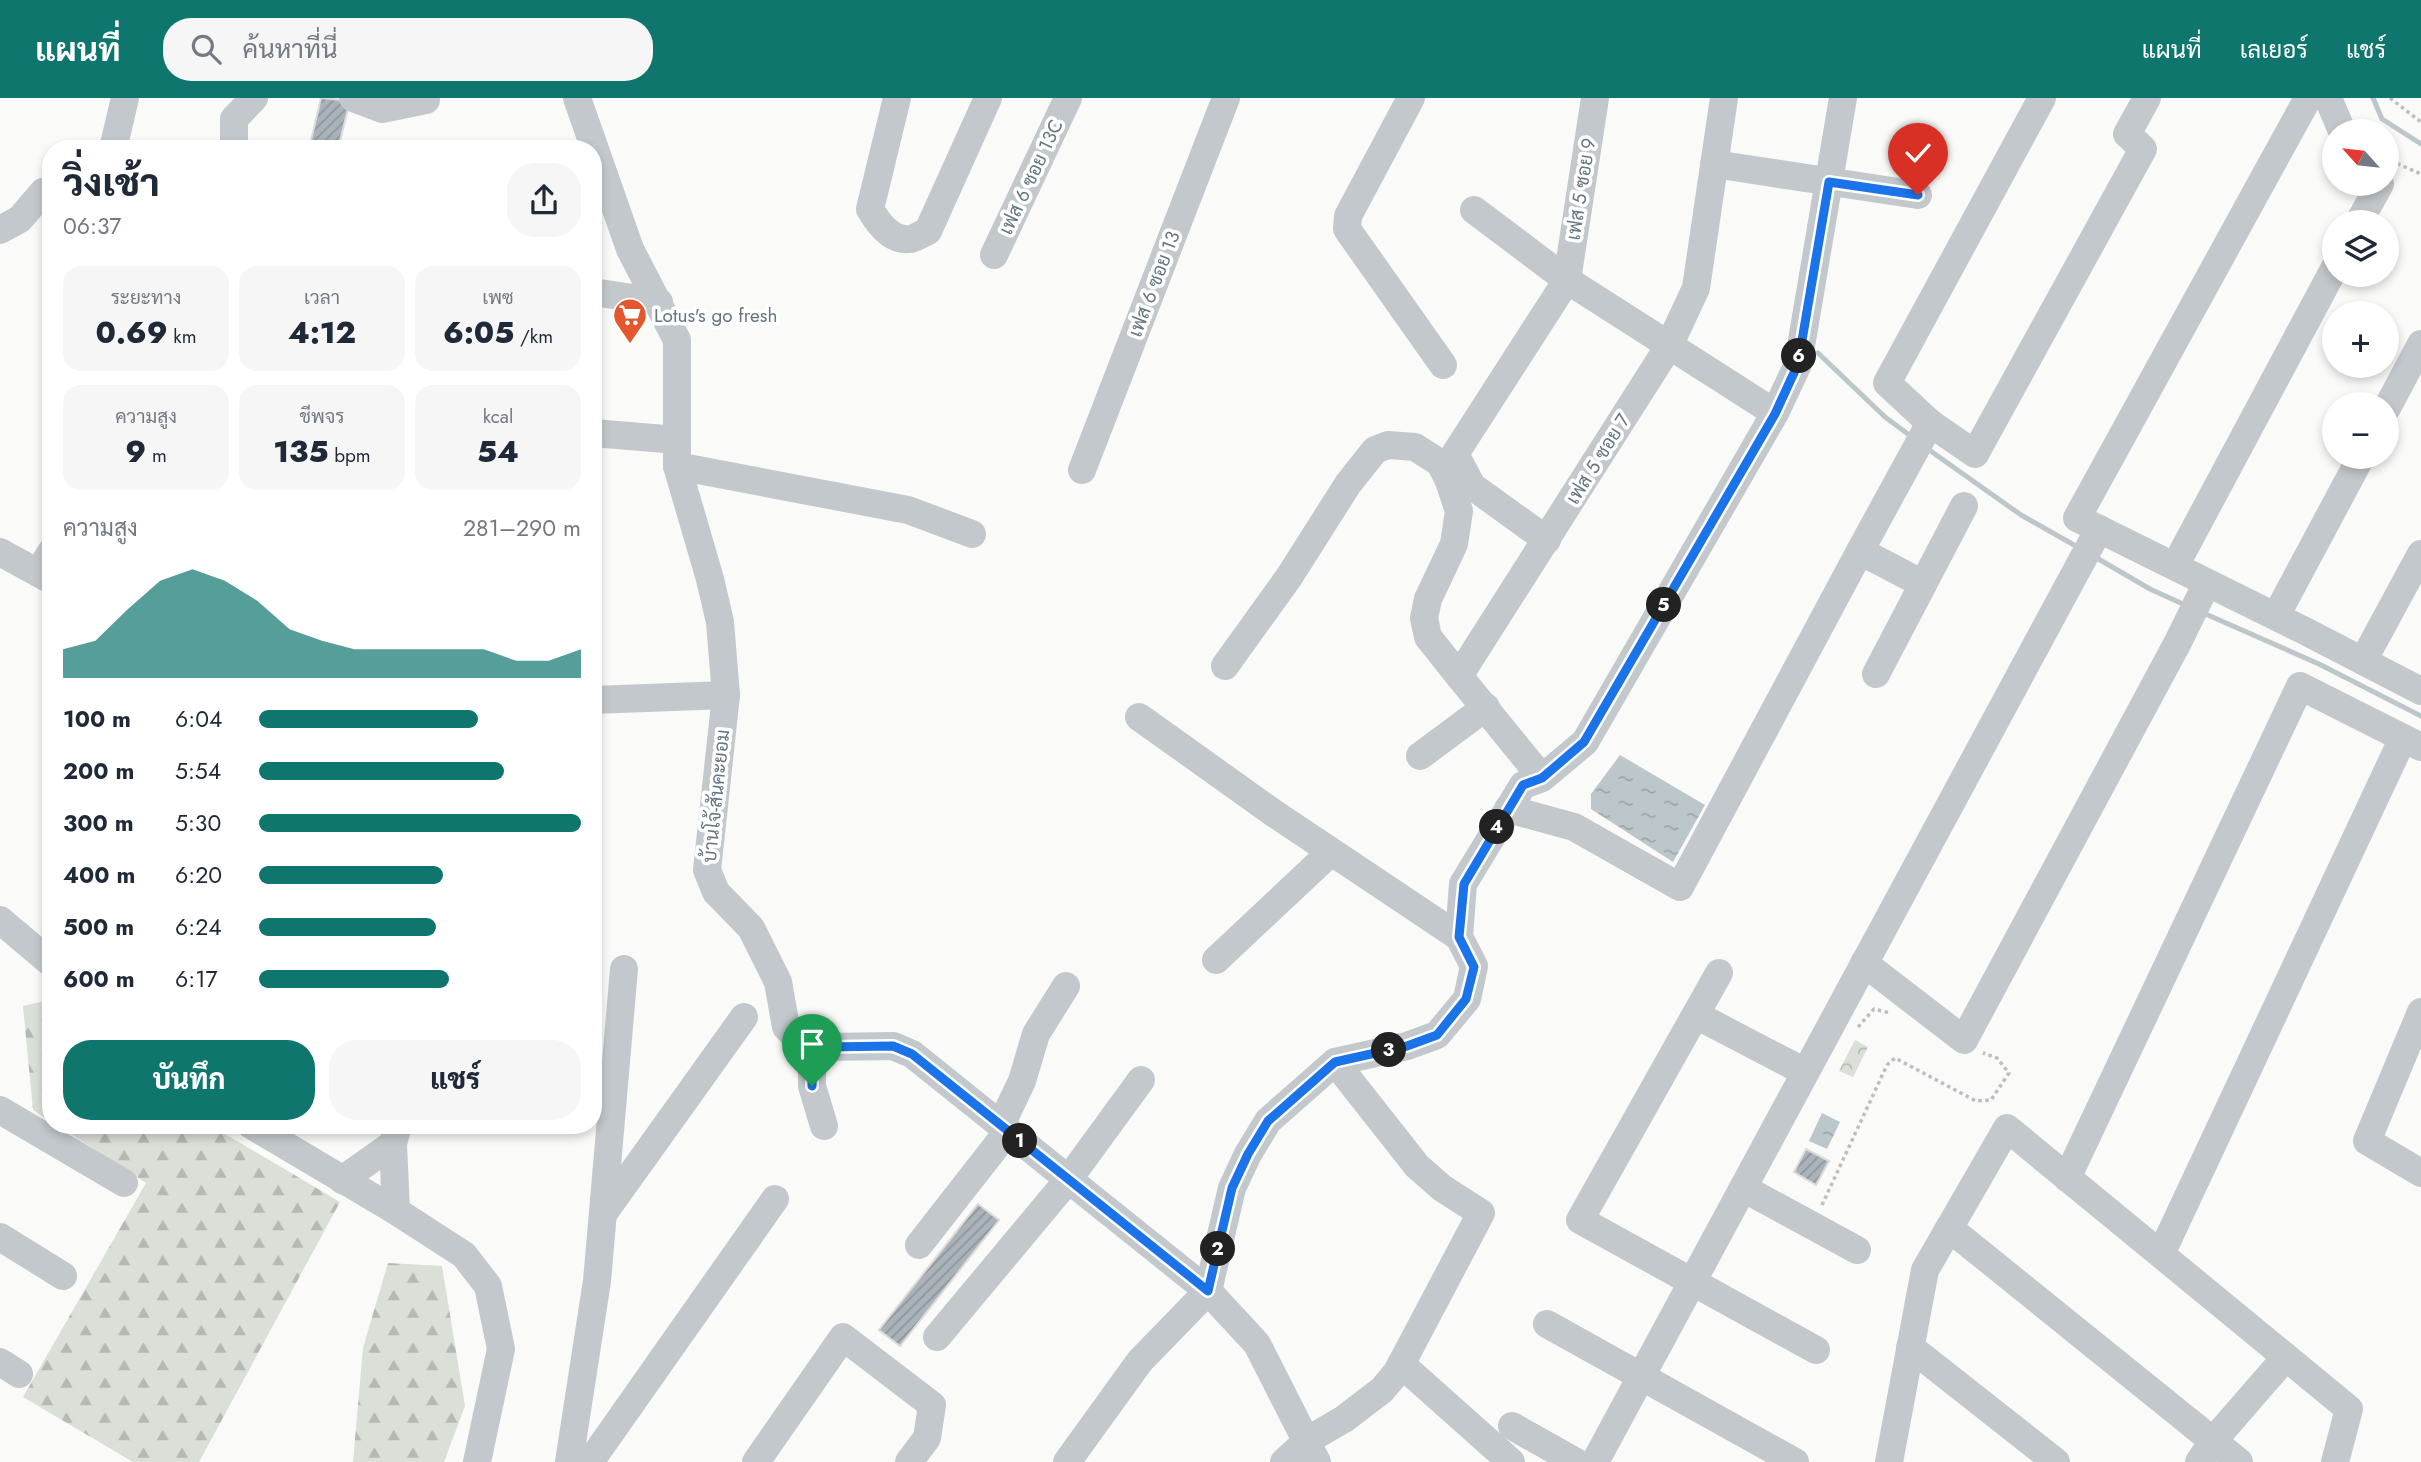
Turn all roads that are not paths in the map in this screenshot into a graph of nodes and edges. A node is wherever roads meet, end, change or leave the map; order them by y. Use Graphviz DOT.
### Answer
graph roads {
  1 [pos="125,98"];
  2 [pos="254,98"];
  3 [pos="353,98"];
  4 [pos="577,98"];
  5 [pos="897,98"];
  6 [pos="988,98"];
  7 [pos="1068,98"];
  8 [pos="1226,98"];
  9 [pos="1411,98"];
  10 [pos="1595,98"];
  11 [pos="1724,98"];
  12 [pos="1843,98"];
  13 [pos="2042,98"];
  14 [pos="2147,98"];
  15 [pos="2308,98"];
  16 [pos="2328,98"];
  17 [pos="426,100"];
  18 [pos="2337,119"];
  19 [pos="115,140"];
  20 [pos="234,140"];
  21 [pos="592,140"];
  22 [pos="1714,164"];
  23 [pos="602,169"];
  24 [pos="1829,182"];
  25 [pos="42,193"];
  26 [pos="1918,195"];
  27 [pos="1474,210"];
  28 [pos="0,230"];
  29 [pos="994,256"];
  30 [pos="1567,280"];
  31 [pos="2324,287"];
  32 [pos="602,293"];
  33 [pos="659,302"];
  34 [pos="2421,344"];
  35 [pos="1670,346"];
  36 [pos="1443,365"];
  37 [pos="2396,392"];
  38 [pos="1775,414"];
  39 [pos="1930,423"];
  40 [pos="602,435"];
  41 [pos="677,453"];
  42 [pos="2355,469"];
  43 [pos="1082,470"];
  44 [pos="1964,506"];
  45 [pos="972,534"];
  46 [pos="1547,540"];
  47 [pos="2090,546"];
  48 [pos="1860,551"];
  49 [pos="0,552"];
  50 [pos="2421,554"];
  51 [pos="2175,566"];
  52 [pos="42,567"];
  53 [pos="1923,584"];
  54 [pos="2200,599"];
  55 [pos="2276,616"];
  56 [pos="2363,661"];
  57 [pos="1225,666"];
  58 [pos="1875,674"];
  59 [pos="1459,676"];
  60 [pos="2421,691"];
  61 [pos="726,695"];
  62 [pos="602,701"];
  63 [pos="1486,707"];
  64 [pos="1139,717"];
  65 [pos="2412,743"];
  66 [pos="1420,756"];
  67 [pos="1542,778"];
  68 [pos="1508,809"];
  69 [pos="1331,852"];
  70 [pos="0,920"];
  71 [pos="1459,937"];
  72 [pos="42,955"];
  73 [pos="1216,960"];
  74 [pos="1864,963"];
  75 [pos="624,969"];
  76 [pos="1719,972"];
  77 [pos="1066,986"];
  78 [pos="2421,1012"];
  79 [pos="1696,1014"];
  80 [pos="744,1017"];
  81 [pos="813,1043"];
  82 [pos="1335,1062"];
  83 [pos="1805,1072"];
  84 [pos="1141,1080"];
  85 [pos="0,1110"];
  86 [pos="824,1126"];
  87 [pos="1004,1128"];
  88 [pos="266,1134"];
  89 [pos="395,1135"];
  90 [pos="2421,1172"];
  91 [pos="2067,1178"];
  92 [pos="342,1180"];
  93 [pos="1068,1180"];
  94 [pos="124,1183"];
  95 [pos="1743,1188"];
  96 [pos="775,1199"];
  97 [pos="396,1211"];
  98 [pos="602,1215"];
  99 [pos="1949,1228"];
  100 [pos="0,1237"];
  101 [pos="919,1245"];
  102 [pos="1857,1251"];
  103 [pos="2161,1254"];
  104 [pos="63,1276"];
  105 [pos="1692,1282"];
  106 [pos="1208,1291"];
  107 [pos="1547,1324"];
  108 [pos="937,1337"];
  109 [pos="1910,1347"];
  110 [pos="1816,1350"];
  111 [pos="2286,1357"];
  112 [pos="1401,1364"];
  113 [pos="1641,1377"];
  114 [pos="1512,1426"];
  115 [pos="1312,1451"];
  116 [pos="2206,1451"];
  117 [pos="477,1462"];
  118 [pos="569,1462"];
  119 [pos="590,1462"];
  120 [pos="756,1462"];
  121 [pos="909,1462"];
  122 [pos="1067,1462"];
  123 [pos="1284,1462"];
  124 [pos="1511,1462"];
  125 [pos="1576,1462"];
  126 [pos="1595,1462"];
  127 [pos="1795,1462"];
  128 [pos="1889,1462"];
  129 [pos="2056,1462"];
  130 [pos="2239,1462"];
  131 [pos="2335,1462"];
  1 -- 19 [label="street"];
  2 -- 20 [label="street"];
  3 -- 17 [label="street"];
  4 -- 21 [label="street, บ้านโจ้-สันคะยอม"];
  5 -- 6 [label="street"];
  7 -- 29 [label="street, เฟส 6 ซอย 13C"];
  8 -- 43 [label="street, เฟส 6 ซอย 13"];
  9 -- 36 [label="street"];
  10 -- 30 [label="street, เฟส 5 ซอย 9"];
  11 -- 22 [label="street, เฟส 5 ซอย 7"];
  12 -- 24 [label="street"];
  13 -- 39 [label="street"];
  14 -- 39 [label="street"];
  15 -- 47 [label="street"];
  16 -- 18 [label="street"];
  22 -- 24 [label="street"];
  22 -- 35 [label="street, เฟส 5 ซอย 7"];
  23 -- 33 [label="street, บ้านโจ้-สันคะยอม"];
  24 -- 26 [label="street"];
  24 -- 38 [label="street"];
  25 -- 28 [label="street"];
  27 -- 30 [label="street"];
  30 -- 35 [label="street"];
  30 -- 46 [label="street"];
  31 -- 51 [label="street"];
  32 -- 33 [label="street"];
  33 -- 41 [label="street, บ้านโจ้-สันคะยอม"];
  34 -- 37 [label="street"];
  35 -- 38 [label="street"];
  35 -- 46 [label="street, เฟส 5 ซอย 7"];
  38 -- 67 [label="street"];
  39 -- 48 [label="street"];
  40 -- 41 [label="street"];
  41 -- 45 [label="street"];
  41 -- 61 [label="street, บ้านโจ้-สันคะยอม"];
  42 -- 55 [label="street"];
  44 -- 53 [label="street"];
  46 -- 59 [label="street, เฟส 5 ซอย 7"];
  47 -- 51 [label="street"];
  47 -- 74 [label="street"];
  48 -- 53 [label="street"];
  48 -- 68 [label="street"];
  49 -- 52 [label="street"];
  50 -- 56 [label="street"];
  51 -- 54 [label="street"];
  53 -- 58 [label="street"];
  54 -- 55 [label="street"];
  54 -- 74 [label="street"];
  55 -- 56 [label="street"];
  56 -- 60 [label="street"];
  57 -- 59 [label="street"];
  59 -- 63 [label="street"];
  61 -- 62 [label="street"];
  61 -- 81 [label="street, บ้านโจ้-สันคะยอม"];
  63 -- 66 [label="street"];
  63 -- 67 [label="street"];
  64 -- 69 [label="street"];
  65 -- 91 [label="street"];
  65 -- 103 [label="street"];
  67 -- 68 [label="street"];
  68 -- 71 [label="street"];
  69 -- 71 [label="street"];
  69 -- 73 [label="street"];
  70 -- 72 [label="street"];
  71 -- 82 [label="street"];
  74 -- 83 [label="street"];
  75 -- 98 [label="street"];
  76 -- 79 [label="street"];
  77 -- 87 [label="street"];
  78 -- 90 [label="street"];
  79 -- 83 [label="street"];
  79 -- 105 [label="street"];
  80 -- 98 [label="street"];
  81 -- 86 [label="street"];
  81 -- 87 [label="street, บ้านโจ้-สันคะยอม"];
  82 -- 106 [label="street"];
  82 -- 112 [label="street"];
  83 -- 95 [label="street"];
  84 -- 93 [label="street"];
  85 -- 94 [label="street"];
  87 -- 93 [label="street, บ้านโจ้-สันคะยอม"];
  87 -- 101 [label="street"];
  88 -- 92 [label="street"];
  89 -- 92 [label="street"];
  89 -- 97 [label="street"];
  91 -- 99 [label="street"];
  91 -- 103 [label="street"];
  92 -- 97 [label="street"];
  93 -- 106 [label="street, บ้านโจ้-สันคะยอม"];
  93 -- 108 [label="street"];
  95 -- 102 [label="street"];
  95 -- 105 [label="street"];
  96 -- 119 [label="street"];
  97 -- 117 [label="street"];
  98 -- 118 [label="street"];
  99 -- 109 [label="street"];
  99 -- 116 [label="street"];
  100 -- 104 [label="street"];
  103 -- 111 [label="street"];
  105 -- 110 [label="street"];
  105 -- 113 [label="street"];
  106 -- 115 [label="street, บ้านโจ้-สันคะยอม"];
  106 -- 122 [label="street"];
  107 -- 113 [label="street"];
  109 -- 128 [label="street"];
  109 -- 129 [label="street"];
  111 -- 116 [label="street"];
  111 -- 131 [label="street"];
  112 -- 115 [label="street"];
  112 -- 124 [label="street"];
  113 -- 126 [label="street"];
  113 -- 127 [label="street"];
  114 -- 125 [label="street"];
  115 -- 123 [label="street"];
  116 -- 130 [label="street"];
  120 -- 121 [label="street"];
}
